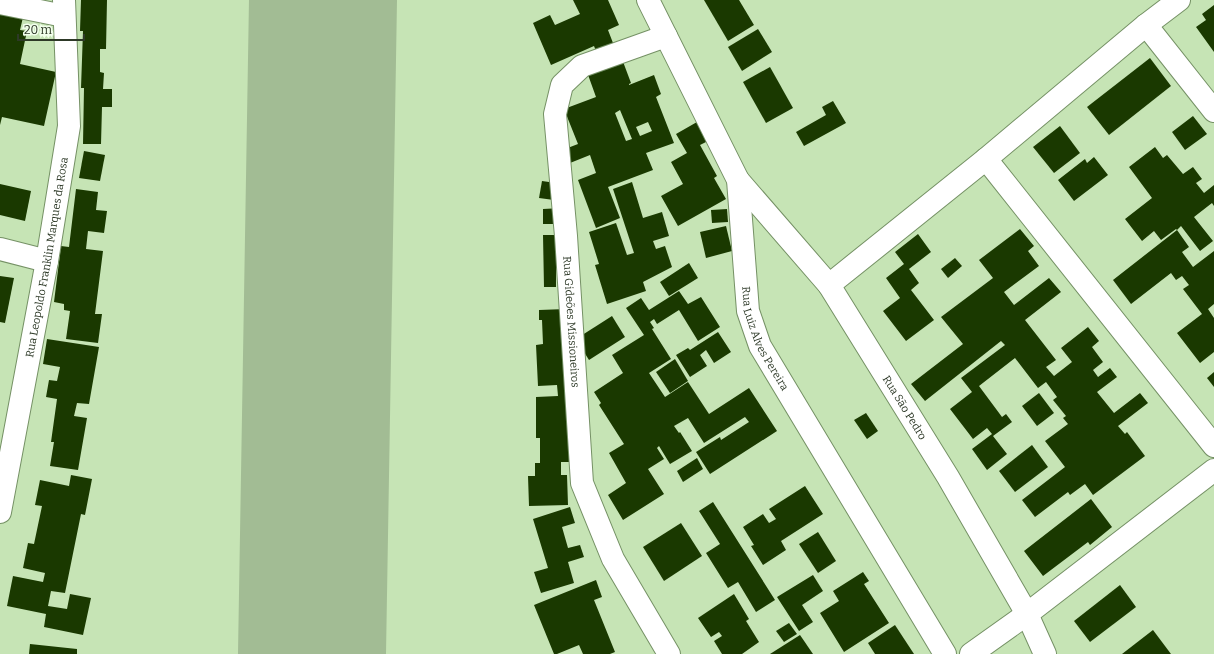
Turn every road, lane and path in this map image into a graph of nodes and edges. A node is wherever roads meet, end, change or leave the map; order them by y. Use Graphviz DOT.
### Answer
graph roads {
  1 [pos="648,0"];
  2 [pos="1179,0"];
  3 [pos="0,3"];
  4 [pos="64,8"];
  5 [pos="1146,25"];
  6 [pos="666,36"];
  7 [pos="1214,111"];
  8 [pos="986,159"];
  9 [pos="738,180"];
  10 [pos="0,249"];
  11 [pos="47,262"];
  12 [pos="828,285"];
  13 [pos="1214,446"];
  14 [pos="1214,470"];
  15 [pos="0,512"];
  16 [pos="1027,614"];
  17 [pos="669,654"];
  18 [pos="945,654"];
  19 [pos="971,654"];
  20 [pos="1044,654"];
  1 -- 6 [label="street, Rua Luiz Alves Pereira"];
  2 -- 5 [label="street"];
  3 -- 4 [label="street"];
  4 -- 11 [label="street, Rua Leopoldo Franklin Marques da Rosa"];
  5 -- 7 [label="street"];
  5 -- 8 [label="street"];
  6 -- 9 [label="street, Rua Luiz Alves Pereira"];
  6 -- 17 [label="street, Rua Gideões Missioneiros"];
  8 -- 12 [label="street"];
  8 -- 13 [label="street"];
  9 -- 12 [label="street, Rua São Pedro"];
  9 -- 18 [label="street, Rua Luiz Alves Pereira"];
  10 -- 11 [label="street"];
  11 -- 15 [label="street, Rua Leopoldo Franklin Marques da Rosa"];
  12 -- 16 [label="street, Rua São Pedro"];
  14 -- 16 [label="street"];
  16 -- 19 [label="street"];
  16 -- 20 [label="street, Rua São Pedro"];
}
